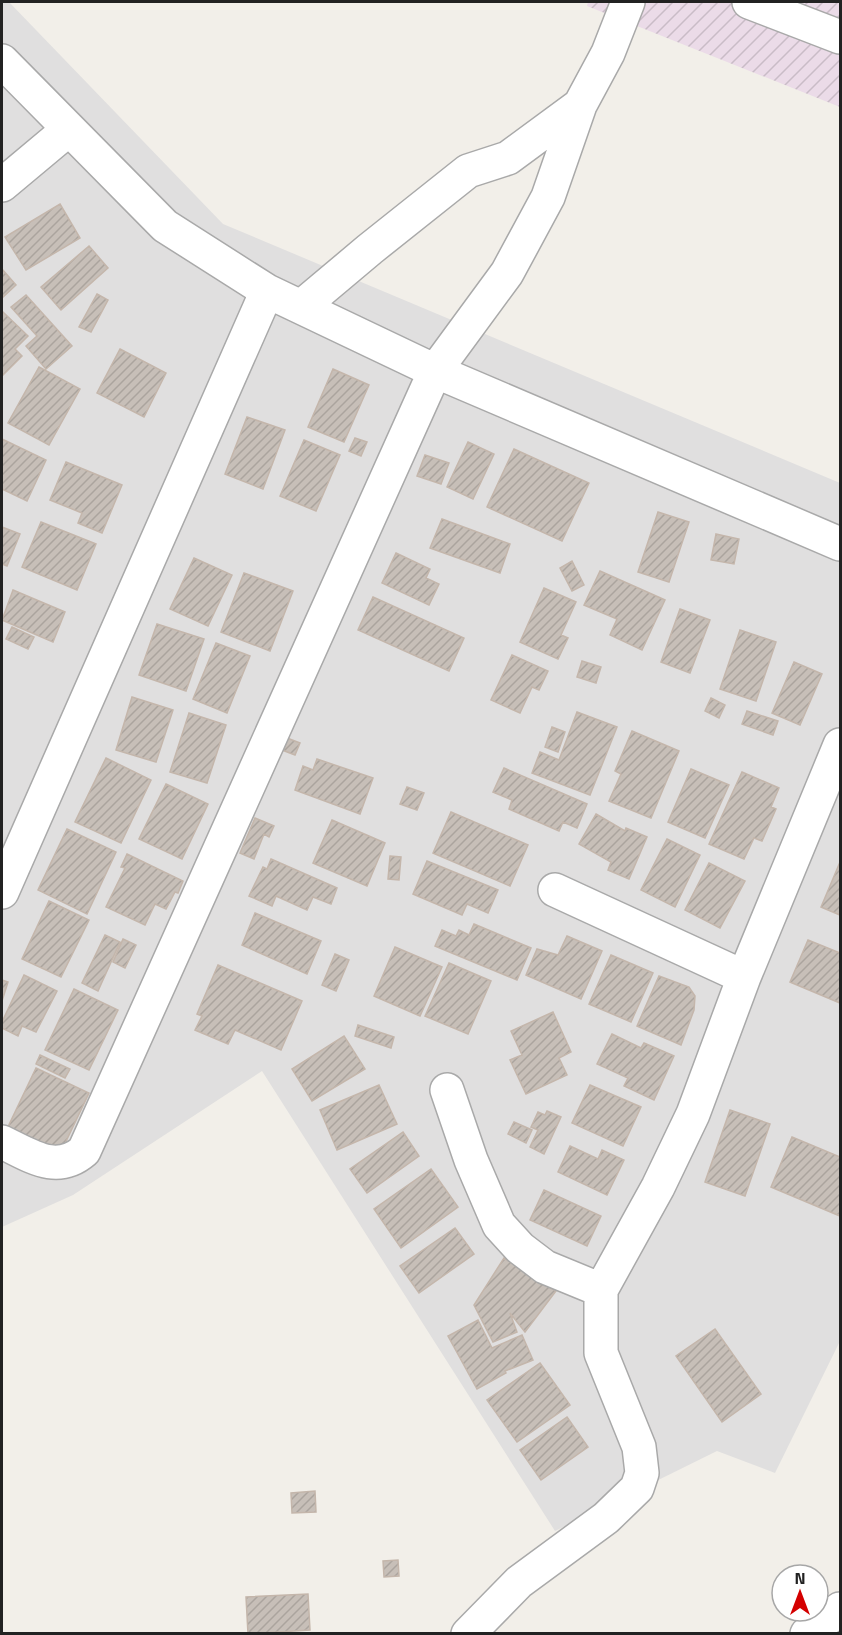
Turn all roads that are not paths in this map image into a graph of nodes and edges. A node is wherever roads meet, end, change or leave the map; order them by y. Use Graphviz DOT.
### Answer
graph roads {
  1 [pos="628,2"];
  2 [pos="749,2"];
  3 [pos="840,37"];
  4 [pos="2,61"];
  5 [pos="580,105"];
  6 [pos="69,129"];
  7 [pos="2,185"];
  8 [pos="267,291"];
  9 [pos="302,307"];
  10 [pos="435,371"];
  11 [pos="840,544"];
  12 [pos="840,745"];
  13 [pos="555,890"];
  14 [pos="2,892"];
  15 [pos="744,977"];
  16 [pos="447,1090"];
  17 [pos="2,1142"];
  18 [pos="602,1290"];
  19 [pos="840,1609"];
  20 [pos="468,1634"];
  21 [pos="807,1634"];
  1 -- 5 [label="street"];
  2 -- 3 [label="street"];
  4 -- 6 [label="street"];
  5 -- 9 [label="street"];
  5 -- 10 [label="street"];
  6 -- 7 [label="street"];
  6 -- 8 [label="street"];
  8 -- 9 [label="street"];
  8 -- 14 [label="street"];
  9 -- 10 [label="street"];
  10 -- 11 [label="street"];
  10 -- 17 [label="street"];
  12 -- 15 [label="street"];
  13 -- 15 [label="street"];
  15 -- 18 [label="street"];
  16 -- 18 [label="street"];
  18 -- 20 [label="street"];
  19 -- 21 [label="street"];
}
